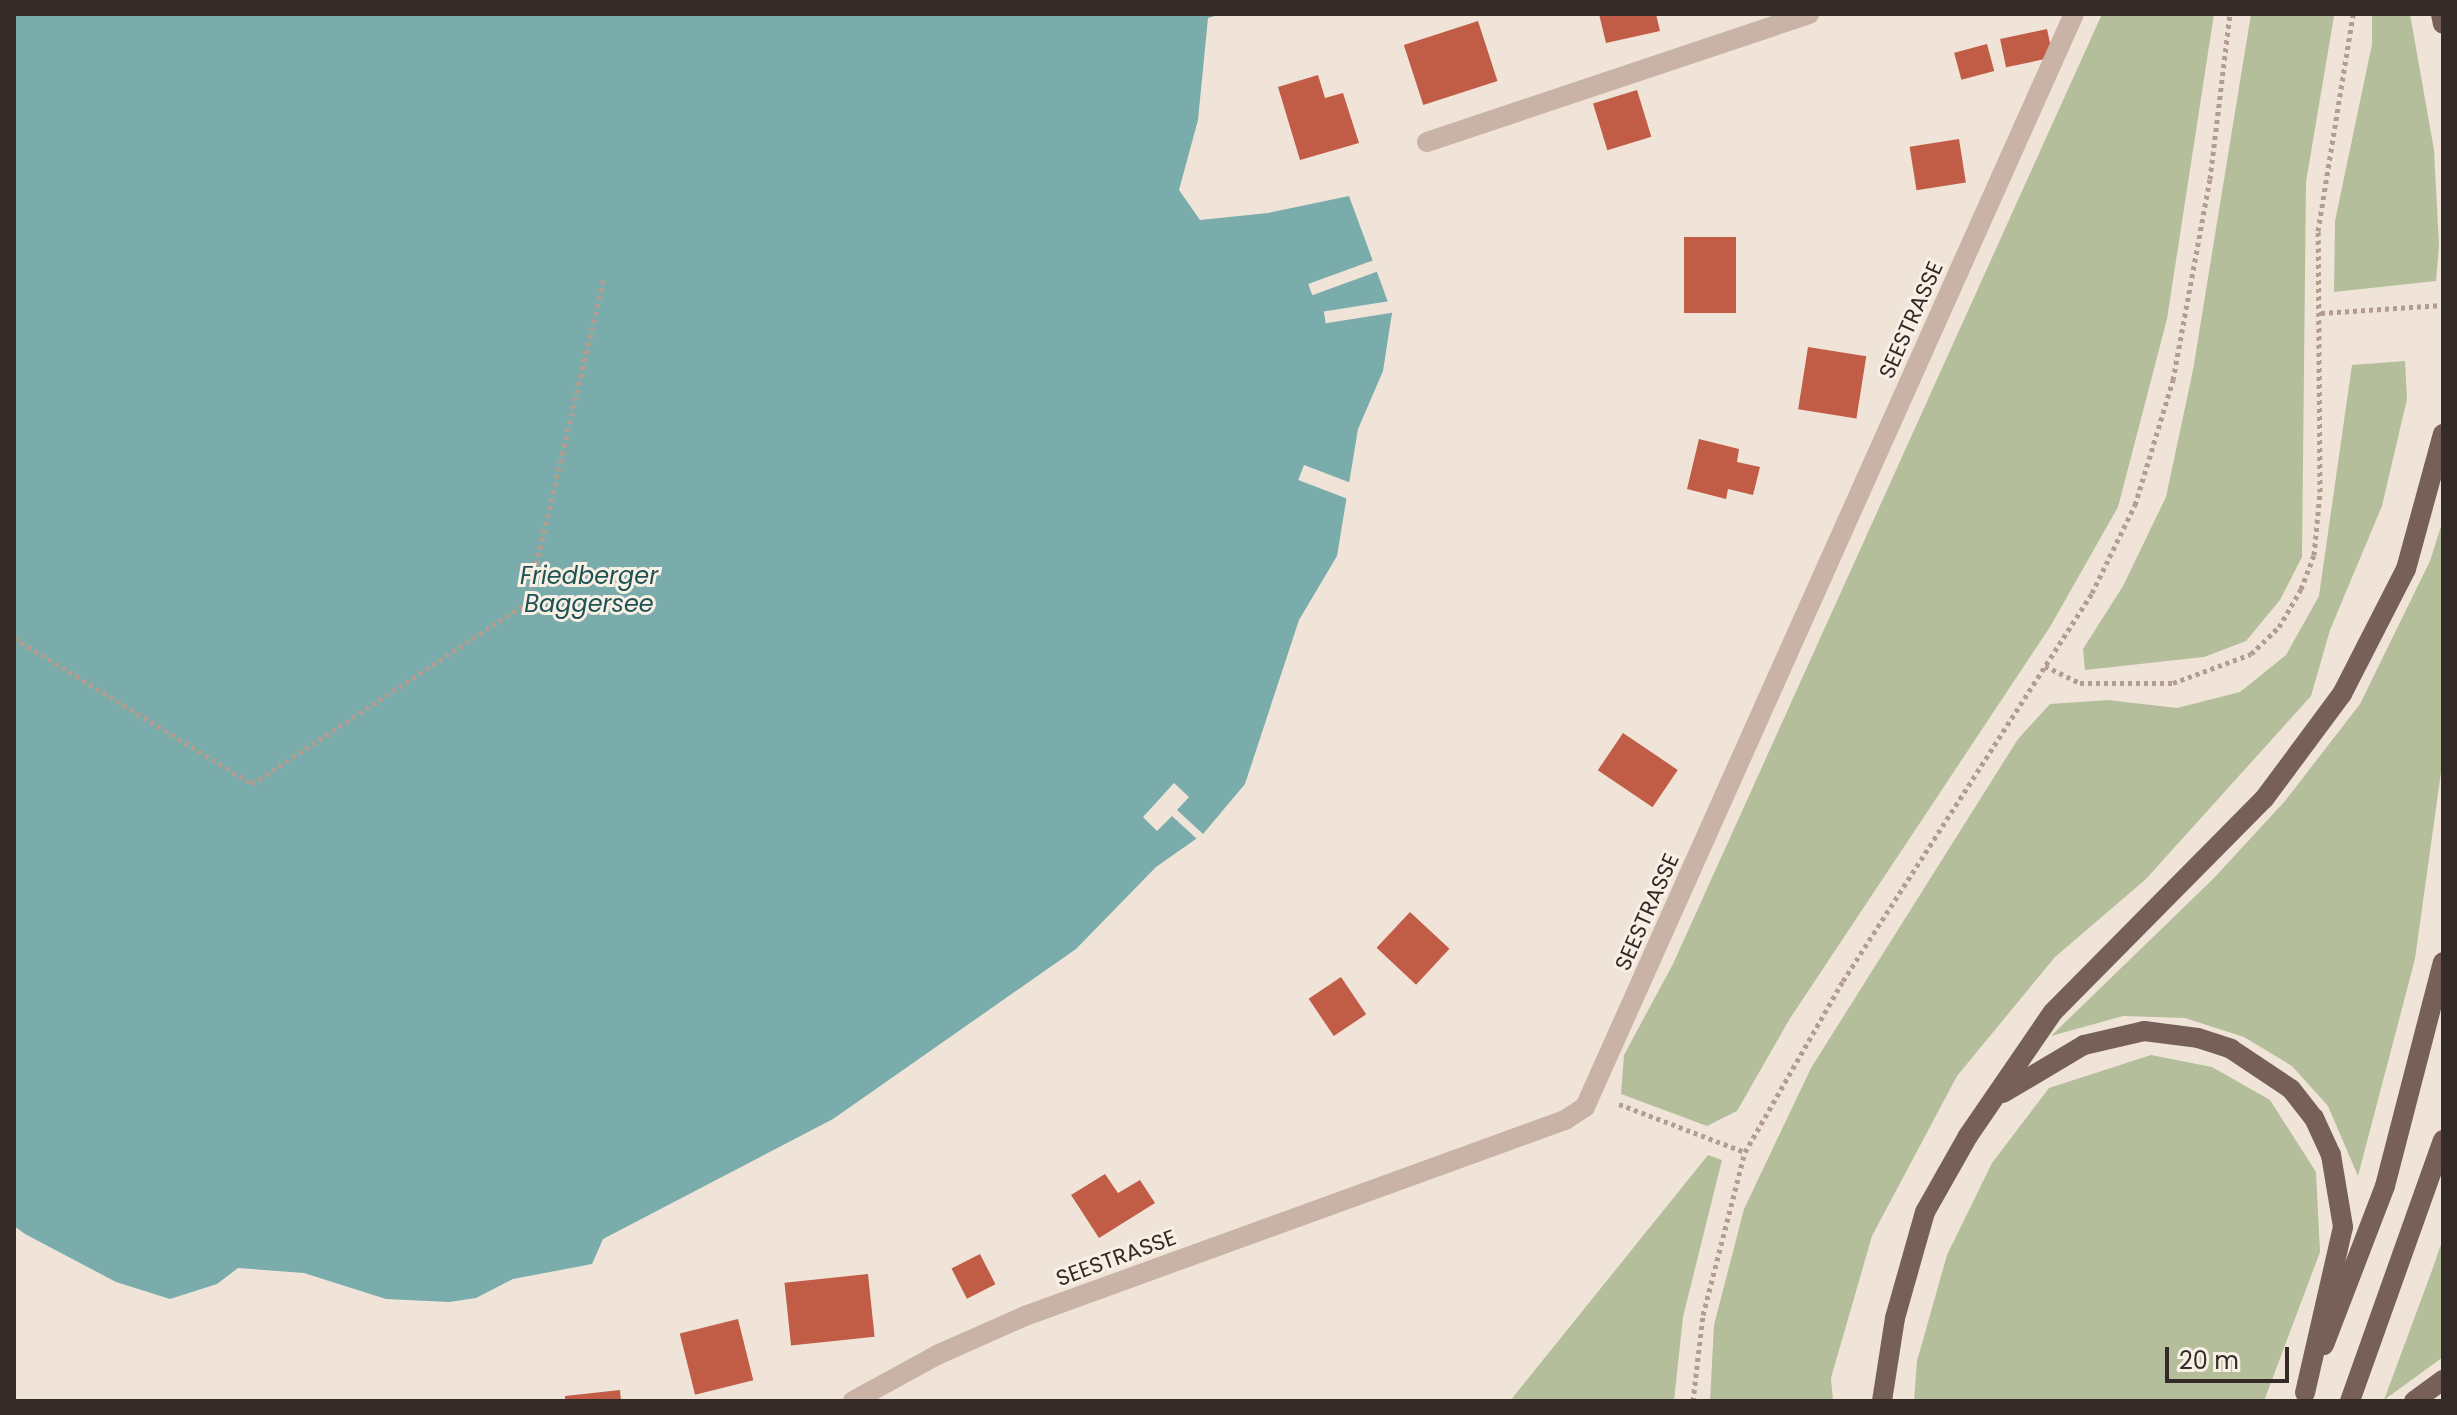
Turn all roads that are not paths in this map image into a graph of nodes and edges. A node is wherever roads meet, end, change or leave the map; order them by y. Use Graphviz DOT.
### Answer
graph roads {
  1 [pos="1809,14"];
  2 [pos="2074,14"];
  3 [pos="2441,14"];
  4 [pos="2443,24"];
  5 [pos="1427,142"];
  6 [pos="2443,434"];
  7 [pos="2443,962"];
  8 [pos="1999,1096"];
  9 [pos="2443,1140"];
  10 [pos="2443,1380"];
  11 [pos="2304,1397"];
  12 [pos="853,1401"];
  13 [pos="1882,1401"];
  14 [pos="2350,1401"];
  15 [pos="2414,1401"];
  1 -- 5 [label="street"];
  2 -- 12 [label="street, SEESTRASSE"];
  3 -- 4 [label="main road"];
  6 -- 8 [label="main road"];
  7 -- 11 [label="main road"];
  8 -- 11 [label="main road"];
  8 -- 13 [label="main road"];
  9 -- 14 [label="main road"];
  10 -- 15 [label="main road"];
}
